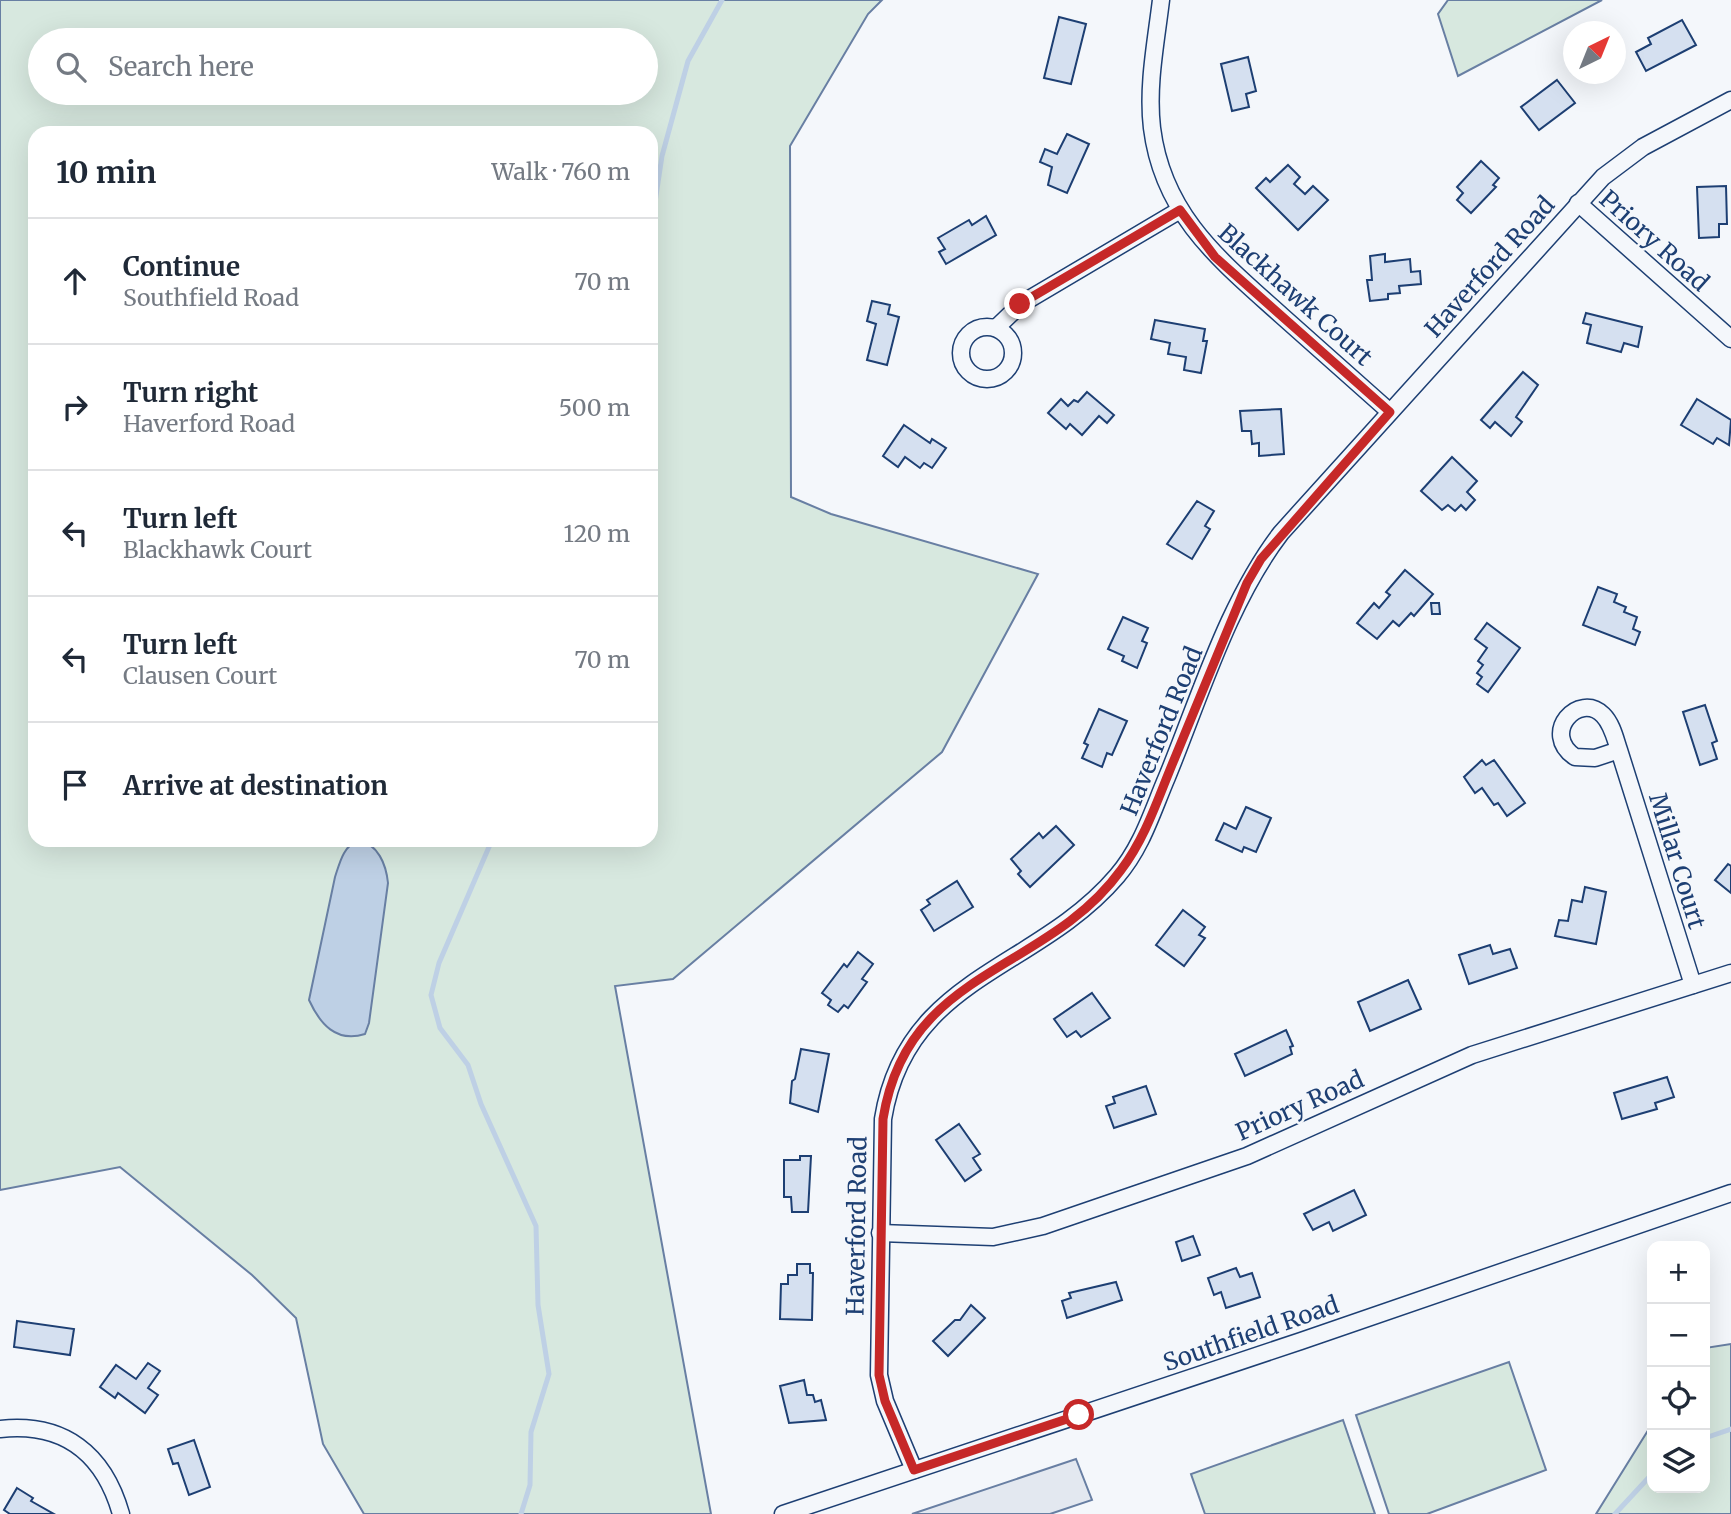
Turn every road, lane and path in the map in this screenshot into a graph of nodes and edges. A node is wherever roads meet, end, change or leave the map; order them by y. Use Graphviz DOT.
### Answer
graph roads {
  1 [pos="1161,0"];
  2 [pos="1731,100"];
  3 [pos="1578,204"];
  4 [pos="1180,210"];
  5 [pos="996,328"];
  6 [pos="1731,339"];
  7 [pos="1390,412"];
  8 [pos="1619,750"];
  9 [pos="1731,973"];
  10 [pos="1693,985"];
  11 [pos="1731,1193"];
  12 [pos="880,1233"];
  13 [pos="0,1429"];
  14 [pos="914,1470"];
  15 [pos="121,1514"];
  16 [pos="783,1514"];
  1 -- 4 [label="street, Blackhawk Court"];
  2 -- 3 [label="street, Haverford Road"];
  3 -- 6 [label="street, Priory Road"];
  3 -- 7 [label="street, Haverford Road"];
  4 -- 5 [label="street"];
  4 -- 7 [label="street, Blackhawk Court"];
  7 -- 12 [label="street, Haverford Road"];
  8 -- 10 [label="street, Millar Court"];
  9 -- 10 [label="street, Priory Road"];
  10 -- 12 [label="street, Priory Road"];
  11 -- 14 [label="street, Southfield Road"];
  12 -- 14 [label="street, Haverford Road"];
  13 -- 15 [label="street"];
  14 -- 16 [label="street, Southfield Road"];
}
